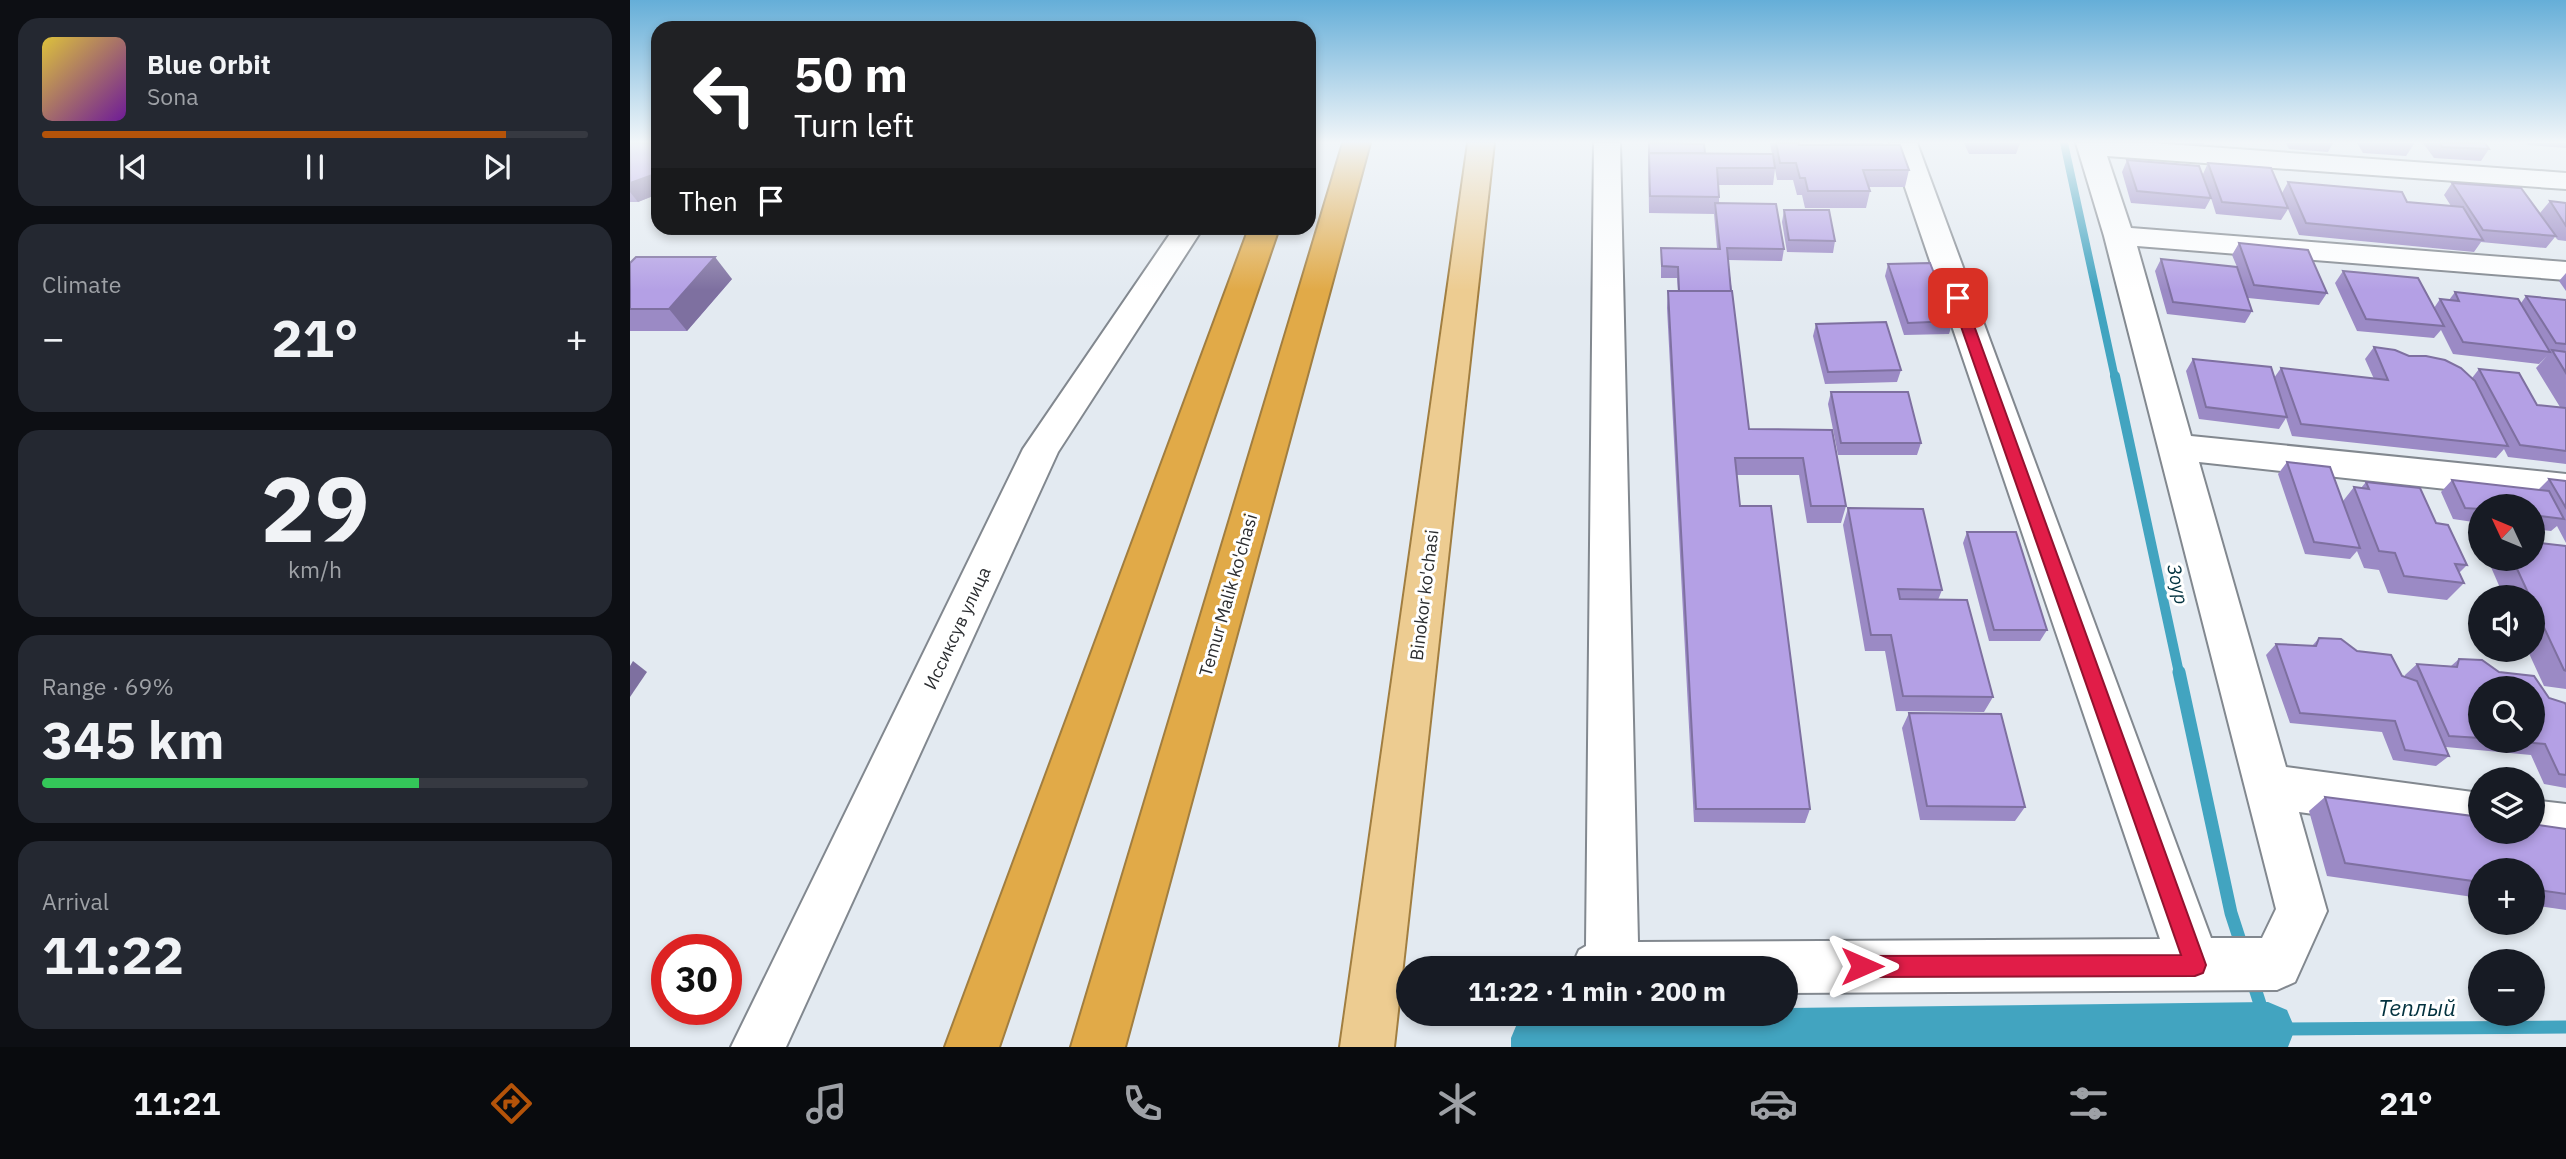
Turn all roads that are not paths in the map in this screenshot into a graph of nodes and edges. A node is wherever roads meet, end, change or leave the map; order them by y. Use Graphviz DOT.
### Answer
graph roads {
  1 [pos="1343,192"];
  2 [pos="1476,192"];
  3 [pos="1607,192"];
  4 [pos="1920,192"];
  5 [pos="2104,192"];
  6 [pos="1183,235"];
  7 [pos="1262,235"];
  8 [pos="2119,236"];
  9 [pos="2566,271"];
  10 [pos="2176,447"];
  11 [pos="2566,488"];
  12 [pos="2270,786"];
  13 [pos="2468,814"];
  14 [pos="2545,825"];
  15 [pos="2566,827"];
  16 [pos="1612,956"];
  17 [pos="2195,965"];
  18 [pos="1798,966"];
  19 [pos="1393,976"];
  20 [pos="758,1047"];
  21 [pos="972,1047"];
  22 [pos="1098,1047"];
  23 [pos="1367,1047"];
  1 -- 22 [label="highway, Temur Malik ko'chasi"];
  2 -- 19 [label="main road, Binokor ko'chasi"];
  3 -- 16 [label="street"];
  4 -- 17 [label="street"];
  5 -- 8 [label="street"];
  6 -- 20 [label="street, Иссиксув улица"];
  7 -- 21 [label="highway"];
  8 -- 9 [label="street"];
  8 -- 10 [label="street"];
  10 -- 11 [label="street"];
  10 -- 12 [label="street"];
  12 -- 13 [label="street"];
  12 -- 17 [label="street"];
  14 -- 15 [label="street"];
  17 -- 18 [label="street"];
  19 -- 23 [label="main road, Binokor ko'chasi"];
}
